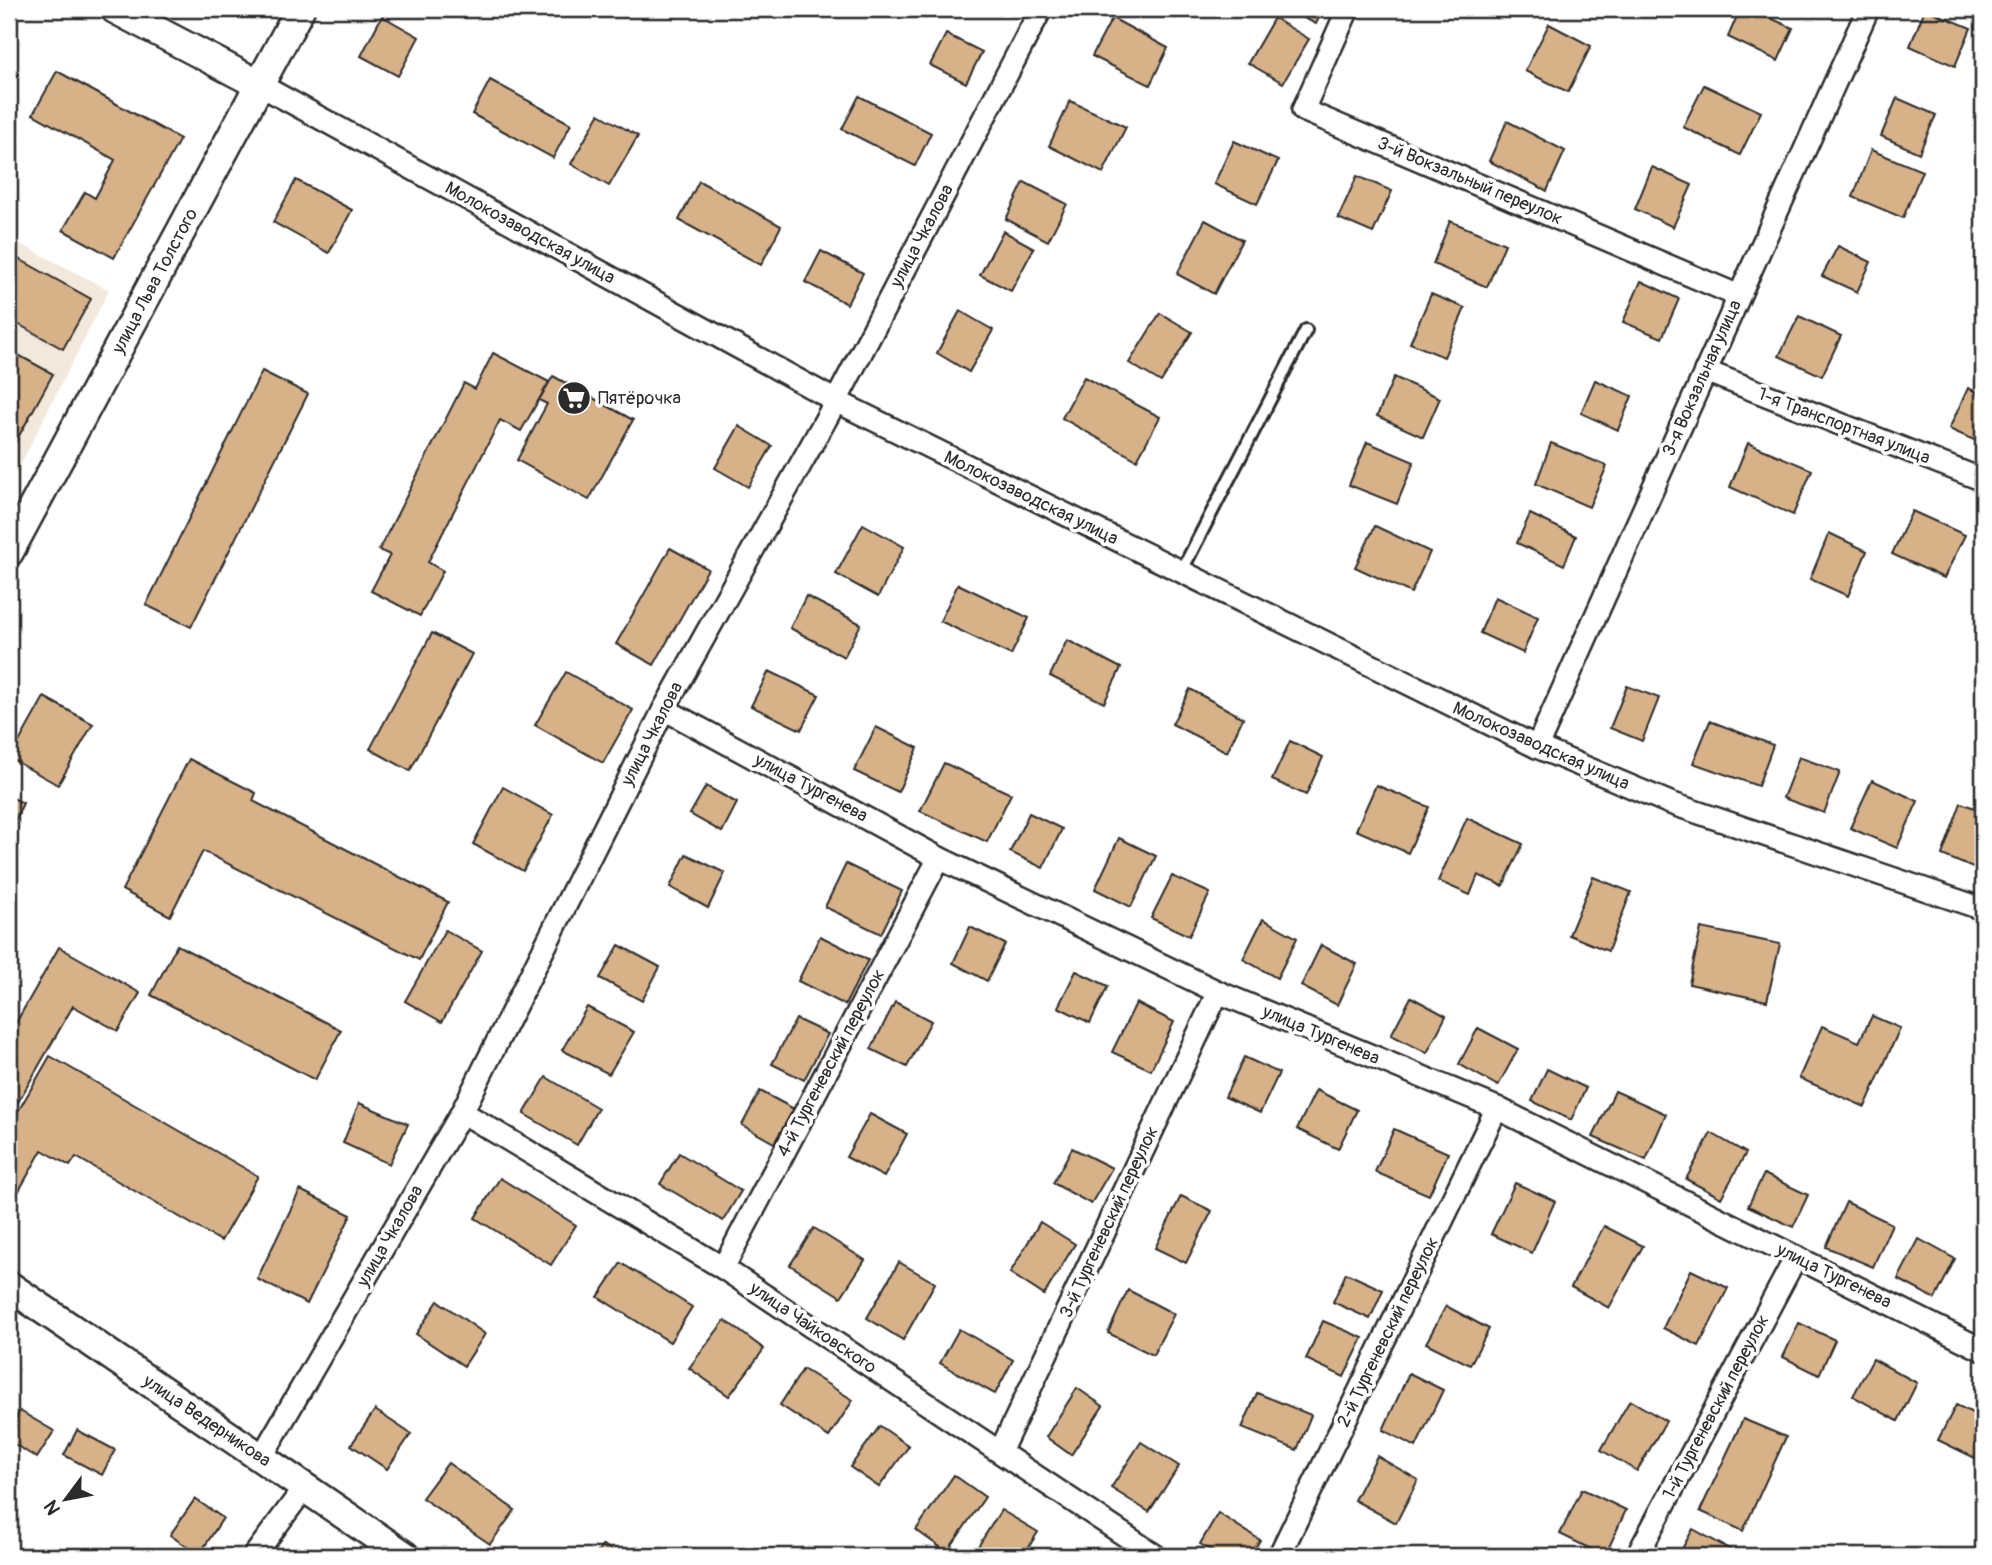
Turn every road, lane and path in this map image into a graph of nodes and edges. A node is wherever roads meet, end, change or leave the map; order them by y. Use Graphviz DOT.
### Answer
graph roads {
  1 [pos="115,9"];
  2 [pos="300,9"];
  3 [pos="1041,9"];
  4 [pos="1348,9"];
  5 [pos="1868,9"];
  6 [pos="260,85"];
  7 [pos="1739,296"];
  8 [pos="1306,330"];
  9 [pos="1705,371"];
  10 [pos="836,401"];
  11 [pos="1983,480"];
  12 [pos="9,552"];
  13 [pos="1181,572"];
  14 [pos="664,709"];
  15 [pos="1537,747"];
  16 [pos="939,858"];
  17 [pos="1983,909"];
  18 [pos="1218,992"];
  19 [pos="1497,1108"];
  20 [pos="462,1112"];
  21 [pos="1796,1257"];
  22 [pos="723,1268"];
  23 [pos="9,1286"];
  24 [pos="1983,1350"];
  25 [pos="1000,1452"];
  26 [pos="261,1458"];
  27 [pos="305,1488"];
  28 [pos="254,1556"];
  29 [pos="405,1556"];
  30 [pos="1156,1556"];
  31 [pos="1279,1556"];
  32 [pos="1637,1556"];
  1 -- 6 [label="street, Молокозаводская улица"];
  2 -- 6 [label="street, улица Льва Толстого"];
  3 -- 10 [label="street, улица Чкалова"];
  4 -- 7 [label="street, 3-й Вокзальный переулок"];
  5 -- 7 [label="street, 3-я Вокзальная улица"];
  6 -- 10 [label="street, Молокозаводская улица"];
  6 -- 12 [label="street, улица Льва Толстого"];
  7 -- 9 [label="street, 3-я Вокзальная улица"];
  8 -- 13 [label="lane"];
  9 -- 11 [label="street, 1-я Транспортная улица"];
  9 -- 15 [label="street, 3-я Вокзальная улица"];
  10 -- 13 [label="street, Молокозаводская улица"];
  10 -- 14 [label="street, улица Чкалова"];
  13 -- 15 [label="street, Молокозаводская улица"];
  14 -- 16 [label="street, улица Тургенева"];
  14 -- 20 [label="street, улица Чкалова"];
  15 -- 17 [label="street, Молокозаводская улица"];
  16 -- 18 [label="street, улица Тургенева"];
  16 -- 22 [label="street, 4-й Тургеневский переулок"];
  18 -- 19 [label="street, улица Тургенева"];
  18 -- 25 [label="street, 3-й Тургеневский переулок"];
  19 -- 21 [label="street, улица Тургенева"];
  19 -- 31 [label="street, 2-й Тургеневский переулок"];
  20 -- 22 [label="street, улица Чайковского"];
  20 -- 26 [label="street, улица Чкалова"];
  21 -- 24 [label="street, улица Тургенева"];
  21 -- 32 [label="street, 1-й Тургеневский переулок"];
  22 -- 25 [label="street, улица Чайковского"];
  23 -- 26 [label="street, улица Ведерникова"];
  25 -- 30 [label="street, улица Чайковского"];
  26 -- 27 [label="street, улица Ведерникова"];
  27 -- 28 [label="street"];
  27 -- 29 [label="street, улица Ведерникова"];
}
